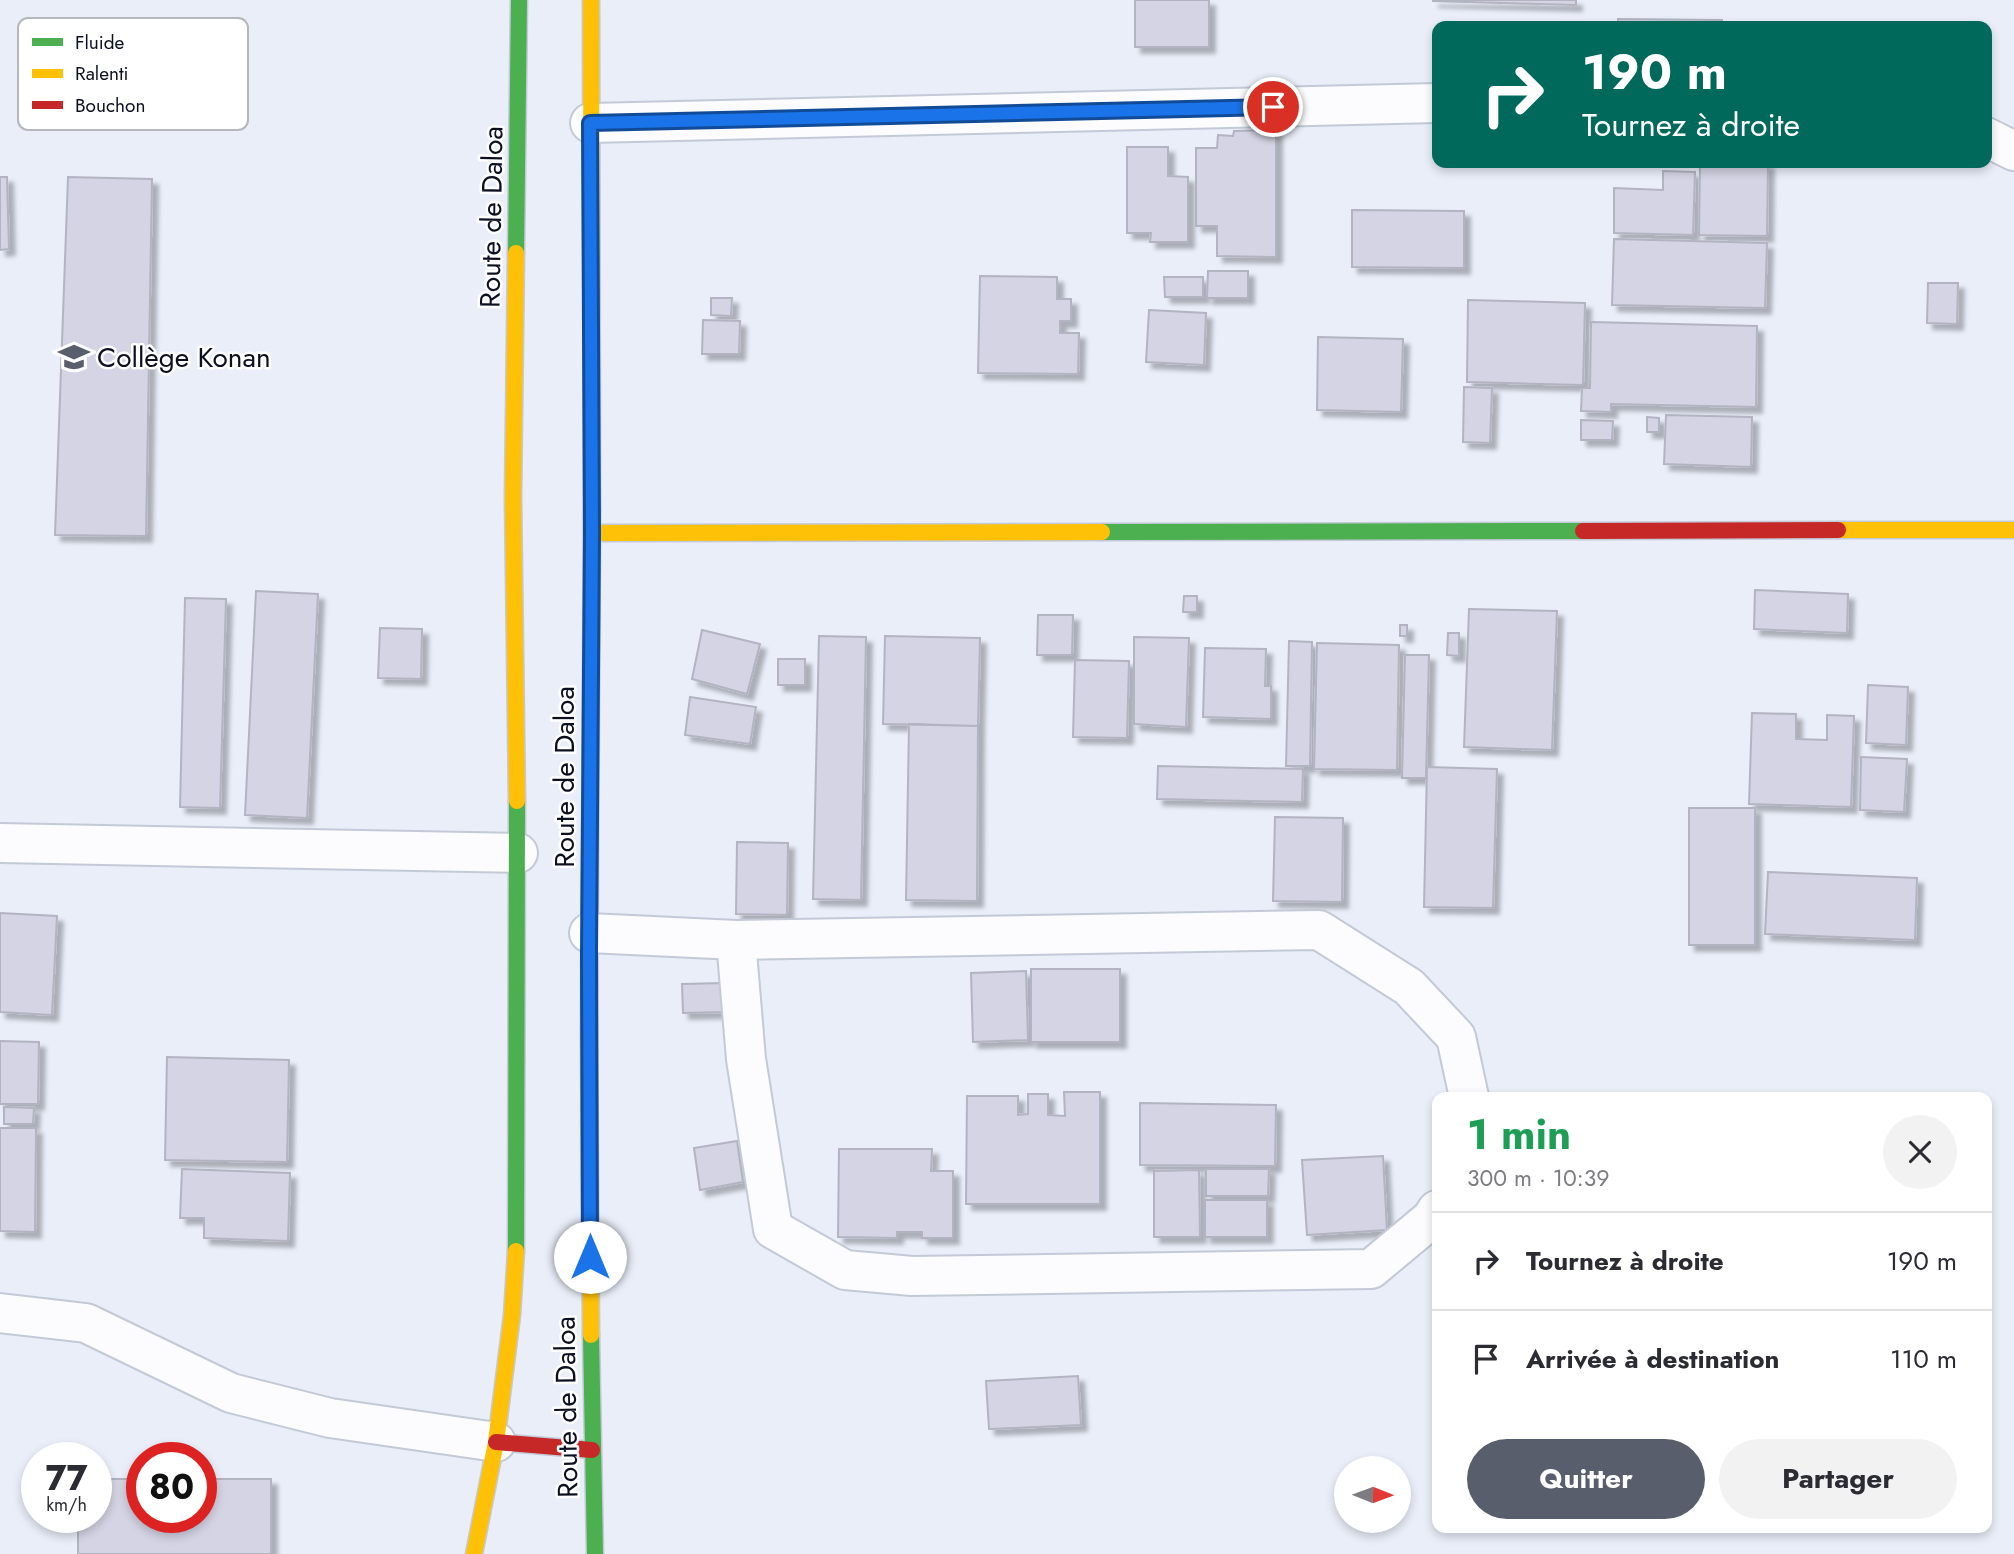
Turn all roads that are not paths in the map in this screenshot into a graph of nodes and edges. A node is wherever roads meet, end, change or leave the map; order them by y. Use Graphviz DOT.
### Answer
graph roads {
  1 [pos="519,0"];
  2 [pos="591,0"];
  3 [pos="1432,103"];
  4 [pos="590,123"];
  5 [pos="1992,140"];
  6 [pos="2014,151"];
  7 [pos="2014,530"];
  8 [pos="592,533"];
  9 [pos="0,843"];
  10 [pos="518,853"];
  11 [pos="589,933"];
  12 [pos="736,940"];
  13 [pos="1468,1092"];
  14 [pos="1432,1219"];
  15 [pos="0,1313"];
  16 [pos="496,1442"];
  17 [pos="592,1450"];
  18 [pos="474,1554"];
  19 [pos="595,1554"];
  1 -- 10 [label="main road, Route de Daloa"];
  2 -- 4 [label="main road, Route de Daloa"];
  3 -- 4 [label="street"];
  4 -- 8 [label="main road, Route de Daloa"];
  5 -- 6 [label="street"];
  7 -- 8 [label="main road"];
  8 -- 11 [label="main road, Route de Daloa"];
  9 -- 10 [label="street"];
  10 -- 16 [label="main road, Route de Daloa"];
  11 -- 12 [label="street"];
  11 -- 17 [label="main road, Route de Daloa"];
  12 -- 13 [label="street"];
  12 -- 14 [label="street"];
  15 -- 16 [label="street"];
  16 -- 17 [label="main road"];
  16 -- 18 [label="main road, Route de Daloa"];
  17 -- 19 [label="main road, Route de Daloa"];
}
